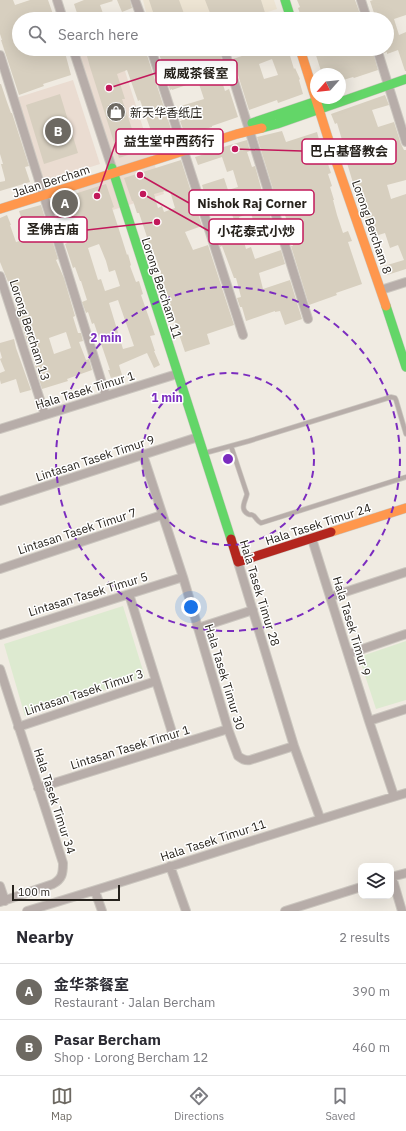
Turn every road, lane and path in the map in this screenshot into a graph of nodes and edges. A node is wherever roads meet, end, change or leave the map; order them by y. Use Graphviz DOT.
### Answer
graph roads {
  1 [pos="57,0"];
  2 [pos="136,0"];
  3 [pos="285,0"];
  4 [pos="361,0"];
  5 [pos="61,12"];
  6 [pos="140,12"];
  7 [pos="289,12"];
  8 [pos="365,12"];
  9 [pos="0,55"];
  10 [pos="75,56"];
  11 [pos="153,56"];
  12 [pos="226,56"];
  13 [pos="303,56"];
  14 [pos="379,56"];
  15 [pos="406,74"];
  16 [pos="310,75"];
  17 [pos="406,79"];
  18 [pos="387,82"];
  19 [pos="346,92"];
  20 [pos="346,95"];
  21 [pos="318,104"];
  22 [pos="321,104"];
  23 [pos="248,128"];
  24 [pos="406,142"];
  25 [pos="183,149"];
  26 [pos="112,171"];
  27 [pos="43,193"];
  28 [pos="0,204"];
  29 [pos="0,210"];
  30 [pos="0,276"];
  31 [pos="406,282"];
  32 [pos="381,290"];
  33 [pos="308,319"];
  34 [pos="243,334"];
  35 [pos="406,367"];
  36 [pos="177,374"];
  37 [pos="106,396"];
  38 [pos="46,415"];
  39 [pos="0,429"];
  40 [pos="406,434"];
  41 [pos="198,437"];
  42 [pos="231,446"];
  43 [pos="202,454"];
  44 [pos="143,455"];
  45 [pos="406,477"];
  46 [pos="0,501"];
  47 [pos="406,508"];
  48 [pos="162,515"];
  49 [pos="312,538"];
  50 [pos="238,562"];
  51 [pos="0,569"];
  52 [pos="406,572"];
  53 [pos="183,577"];
  54 [pos="129,594"];
  55 [pos="330,597"];
  56 [pos="253,610"];
  57 [pos="198,628"];
  58 [pos="0,634"];
  59 [pos="406,634"];
  60 [pos="348,654"];
  61 [pos="0,669"];
  62 [pos="156,681"];
  63 [pos="406,710"];
  64 [pos="369,721"];
  65 [pos="18,727"];
  66 [pos="228,729"];
  67 [pos="176,745"];
  68 [pos="294,746"];
  69 [pos="38,788"];
  70 [pos="406,793"];
  71 [pos="394,796"];
  72 [pos="320,818"];
  73 [pos="170,866"];
  74 [pos="406,872"];
  75 [pos="394,876"];
  76 [pos="0,886"];
  77 [pos="394,886"];
  78 [pos="358,888"];
  79 [pos="95,891"];
  80 [pos="2,901"];
  81 [pos="27,911"];
  82 [pos="102,911"];
  83 [pos="186,911"];
  84 [pos="285,911"];
  85 [pos="402,911"];
  1 -- 5 [label="street"];
  2 -- 6 [label="street"];
  3 -- 7 [label="street"];
  4 -- 8 [label="street"];
  9 -- 27 [label="street"];
  10 -- 26 [label="street, Lorong Bercham 11"];
  11 -- 25 [label="street"];
  12 -- 23 [label="street"];
  13 -- 16 [label="street, Lorong Bercham 8"];
  14 -- 18 [label="street"];
  15 -- 18 [label="street, Jalan Bercham"];
  17 -- 18 [label="street, Jalan Bercham"];
  18 -- 19 [label="street, Jalan Bercham"];
  18 -- 20 [label="street, Jalan Bercham"];
  18 -- 24 [label="street"];
  21 -- 23 [label="street, Jalan Bercham"];
  22 -- 32 [label="street, Lorong Bercham 8"];
  23 -- 25 [label="street, Jalan Bercham"];
  23 -- 33 [label="street"];
  25 -- 26 [label="street, Jalan Bercham"];
  25 -- 34 [label="street"];
  26 -- 27 [label="street, Jalan Bercham"];
  26 -- 36 [label="street, Lorong Bercham 11"];
  27 -- 28 [label="street, Jalan Bercham"];
  27 -- 29 [label="street, Jalan Bercham"];
  27 -- 37 [label="street"];
  30 -- 38 [label="street, Lorong Bercham 13"];
  31 -- 32 [label="street"];
  32 -- 35 [label="street, Lorong Bercham 8"];
  36 -- 37 [label="street, Hala Tasek Timur 1"];
  36 -- 41 [label="street, Hala Tasek Timur 28"];
  37 -- 38 [label="street, Hala Tasek Timur 1"];
  38 -- 39 [label="street, Hala Tasek Timur 1"];
  40 -- 42 [label="lane"];
  41 -- 43 [label="street, Hala Tasek Timur 28"];
  41 -- 44 [label="street, Lintasan Tasek Timur 9"];
  42 -- 43 [label="lane"];
  42 -- 45 [label="lane"];
  43 -- 50 [label="street, Hala Tasek Timur 28"];
  44 -- 46 [label="street, Lintasan Tasek Timur 9"];
  44 -- 48 [label="street, Hala Tasek Timur 30"];
  47 -- 49 [label="street, Hala Tasek Timur 24"];
  48 -- 51 [label="street, Lintasan Tasek Timur 7"];
  48 -- 53 [label="street, Hala Tasek Timur 30"];
  49 -- 50 [label="street, Hala Tasek Timur 24"];
  49 -- 55 [label="street, Hala Tasek Timur 9"];
  50 -- 56 [label="street, Hala Tasek Timur 28"];
  52 -- 55 [label="street"];
  53 -- 54 [label="street, Lintasan Tasek Timur 5"];
  53 -- 57 [label="street, Hala Tasek Timur 30"];
  54 -- 58 [label="street, Lintasan Tasek Timur 5"];
  54 -- 62 [label="street"];
  55 -- 60 [label="street, Hala Tasek Timur 9"];
  56 -- 57 [label="street"];
  56 -- 68 [label="street, Hala Tasek Timur 28"];
  57 -- 66 [label="street, Hala Tasek Timur 30"];
  59 -- 60 [label="street"];
  60 -- 64 [label="street, Hala Tasek Timur 9"];
  61 -- 65 [label="street, Hala Tasek Timur 34"];
  62 -- 65 [label="street, Lintasan Tasek Timur 3"];
  62 -- 67 [label="street"];
  63 -- 64 [label="street"];
  64 -- 71 [label="street, Hala Tasek Timur 9"];
  65 -- 69 [label="street, Hala Tasek Timur 34"];
  66 -- 67 [label="street, Lintasan Tasek Timur 1"];
  66 -- 68 [label="street, Hala Tasek Timur 30"];
  67 -- 69 [label="street, Lintasan Tasek Timur 1"];
  68 -- 72 [label="street, Hala Tasek Timur 28"];
  69 -- 80 [label="street, Hala Tasek Timur 34"];
  70 -- 71 [label="street, Hala Tasek Timur 11"];
  71 -- 72 [label="street, Hala Tasek Timur 11"];
  72 -- 73 [label="street, Hala Tasek Timur 11"];
  73 -- 79 [label="street, Hala Tasek Timur 11"];
  73 -- 83 [label="street"];
  74 -- 75 [label="street"];
  76 -- 80 [label="street"];
  77 -- 85 [label="street"];
  78 -- 84 [label="street"];
  79 -- 81 [label="street, Hala Tasek Timur 11"];
  79 -- 82 [label="street"];
}
